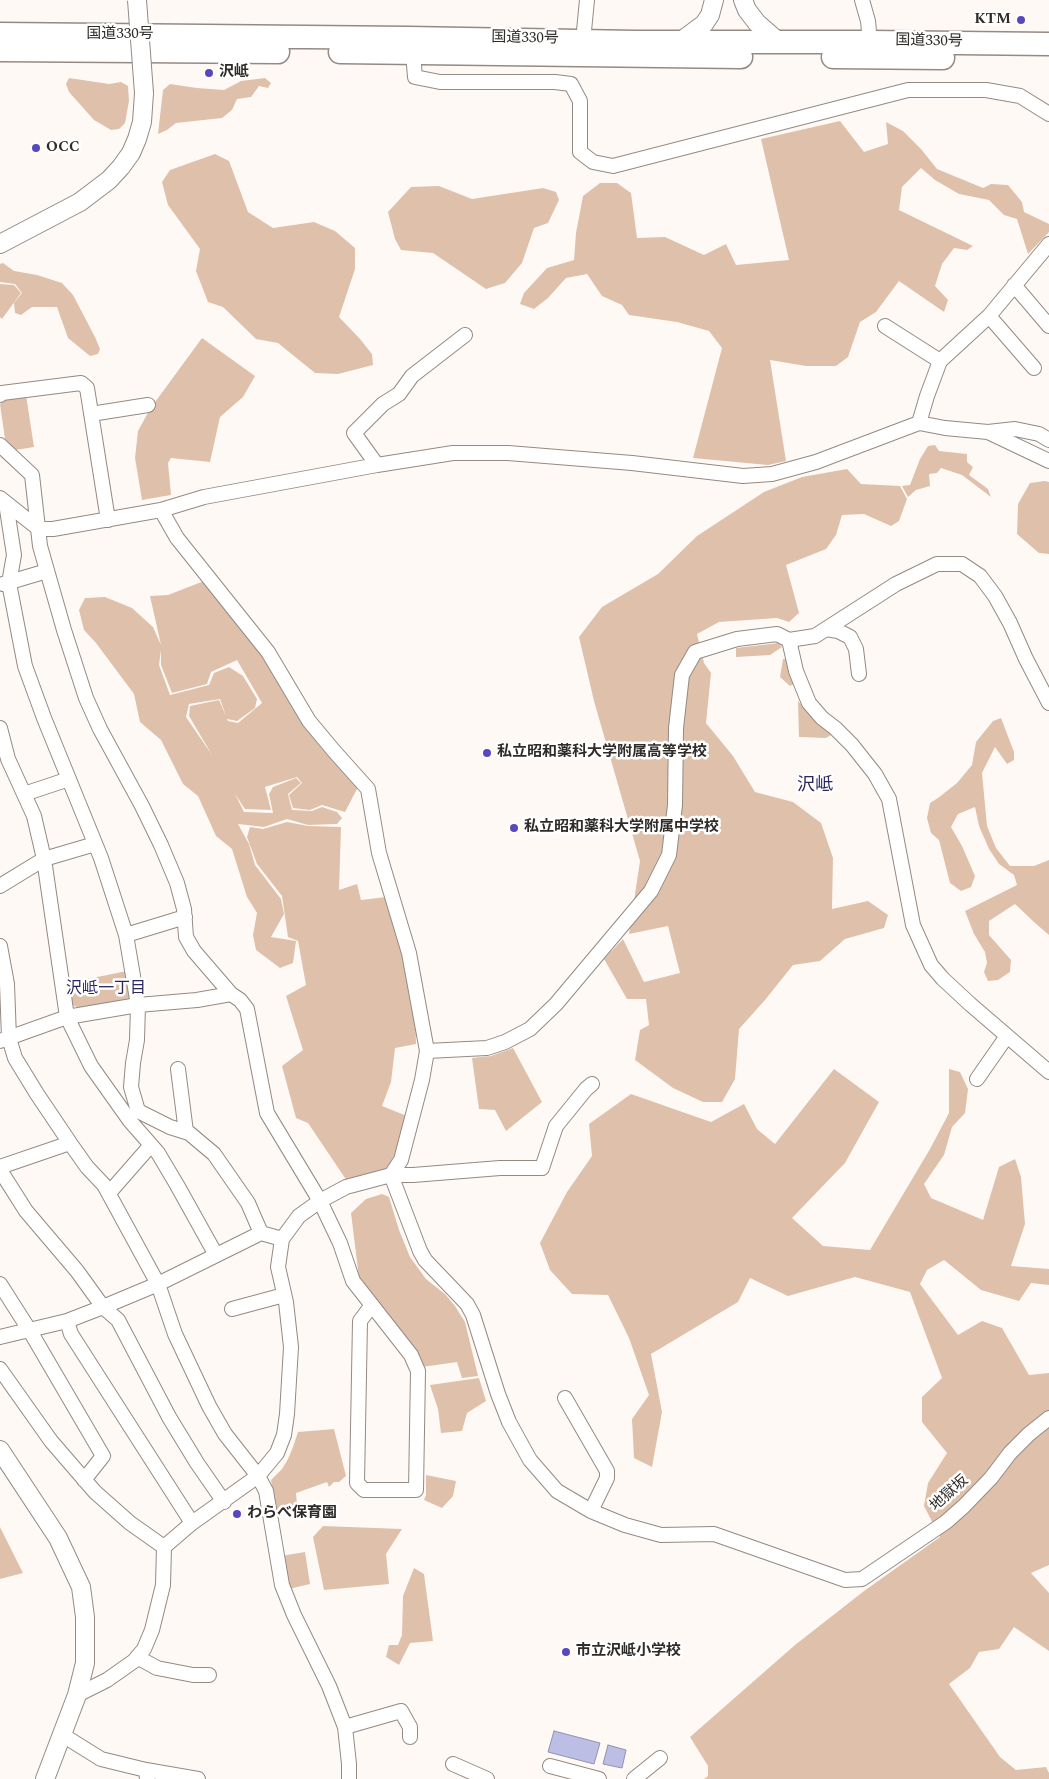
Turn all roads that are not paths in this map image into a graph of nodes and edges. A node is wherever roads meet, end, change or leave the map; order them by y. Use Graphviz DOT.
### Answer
graph roads {
  1 [pos="137,0"];
  2 [pos="587,0"];
  3 [pos="714,0"];
  4 [pos="743,0"];
  5 [pos="862,0"];
  6 [pos="0,34"];
  7 [pos="583,40"];
  8 [pos="681,41"];
  9 [pos="870,42"];
  10 [pos="780,43"];
  11 [pos="1049,44"];
  12 [pos="0,50"];
  13 [pos="413,53"];
  14 [pos="1049,60"];
  15 [pos="1049,114"];
  16 [pos="0,244"];
  17 [pos="1046,252"];
  18 [pos="1014,285"];
  19 [pos="990,316"];
  20 [pos="885,326"];
  21 [pos="1049,326"];
  22 [pos="465,335"];
  23 [pos="940,361"];
  24 [pos="1034,368"];
  25 [pos="0,396"];
  26 [pos="148,405"];
  27 [pos="91,414"];
  28 [pos="919,423"];
  29 [pos="988,432"];
  30 [pos="1049,440"];
  31 [pos="0,446"];
  32 [pos="1049,461"];
  33 [pos="376,465"];
  34 [pos="3,500"];
  35 [pos="161,510"];
  36 [pos="108,520"];
  37 [pos="39,529"];
  38 [pos="47,571"];
  39 [pos="4,584"];
  40 [pos="826,629"];
  41 [pos="789,640"];
  42 [pos="859,674"];
  43 [pos="1049,703"];
  44 [pos="0,728"];
  45 [pos="4,761"];
  46 [pos="69,779"];
  47 [pos="24,794"];
  48 [pos="95,844"];
  49 [pos="44,859"];
  50 [pos="0,886"];
  51 [pos="185,917"];
  52 [pos="126,935"];
  53 [pos="0,946"];
  54 [pos="231,994"];
  55 [pos="138,1005"];
  56 [pos="67,1017"];
  57 [pos="1008,1036"];
  58 [pos="4,1039"];
  59 [pos="427,1051"];
  60 [pos="178,1069"];
  61 [pos="1049,1072"];
  62 [pos="977,1079"];
  63 [pos="592,1084"];
  64 [pos="186,1132"];
  65 [pos="70,1143"];
  66 [pos="151,1145"];
  67 [pos="0,1168"];
  68 [pos="392,1174"];
  69 [pos="109,1193"];
  70 [pos="320,1201"];
  71 [pos="262,1233"];
  72 [pos="282,1239"];
  73 [pos="216,1255"];
  74 [pos="0,1284"];
  75 [pos="158,1284"];
  76 [pos="284,1294"];
  77 [pos="372,1305"];
  78 [pos="103,1307"];
  79 [pos="232,1309"];
  80 [pos="67,1321"];
  81 [pos="30,1331"];
  82 [pos="0,1337"];
  83 [pos="0,1369"];
  84 [pos="566,1398"];
  85 [pos="1049,1418"];
  86 [pos="0,1450"];
  87 [pos="258,1476"];
  88 [pos="84,1480"];
  89 [pos="224,1502"];
  90 [pos="591,1511"];
  91 [pos="192,1524"];
  92 [pos="164,1547"];
  93 [pos="137,1657"];
  94 [pos="209,1675"];
  95 [pos="77,1695"];
  96 [pos="345,1727"];
  97 [pos="61,1734"];
  98 [pos="410,1737"];
  99 [pos="660,1758"];
  100 [pos="453,1764"];
  101 [pos="550,1766"];
  102 [pos="146,1774"];
  103 [pos="45,1779"];
  104 [pos="198,1779"];
  105 [pos="349,1779"];
  106 [pos="488,1779"];
  107 [pos="599,1779"];
  108 [pos="634,1779"];
  1 -- 16 [label="street, bridge"];
  2 -- 7 [label="street"];
  3 -- 8 [label="street"];
  4 -- 10 [label="street"];
  5 -- 9 [label="street"];
  6 -- 7 [label="highway, 国道330号"];
  7 -- 8 [label="highway, 国道330号"];
  8 -- 10 [label="highway, 国道330号"];
  9 -- 10 [label="highway, 国道330号"];
  9 -- 11 [label="highway, 国道330号"];
  12 -- 13 [label="highway, 国道330号"];
  13 -- 14 [label="highway, 国道330号"];
  13 -- 15 [label="street"];
  17 -- 18 [label="street"];
  18 -- 19 [label="street"];
  18 -- 21 [label="street"];
  19 -- 23 [label="street"];
  19 -- 24 [label="street"];
  20 -- 23 [label="street"];
  22 -- 33 [label="street"];
  23 -- 28 [label="street"];
  25 -- 27 [label="street"];
  26 -- 27 [label="street"];
  27 -- 36 [label="street"];
  28 -- 29 [label="street"];
  28 -- 33 [label="street"];
  29 -- 30 [label="street"];
  29 -- 32 [label="street"];
  31 -- 37 [label="street"];
  33 -- 35 [label="street"];
  34 -- 37 [label="street"];
  34 -- 39 [label="street"];
  35 -- 36 [label="street"];
  35 -- 59 [label="street"];
  36 -- 37 [label="street"];
  37 -- 38 [label="street"];
  38 -- 39 [label="street"];
  38 -- 51 [label="street"];
  39 -- 46 [label="street"];
  40 -- 41 [label="street"];
  40 -- 42 [label="street"];
  40 -- 43 [label="street"];
  41 -- 57 [label="street"];
  41 -- 59 [label="street"];
  44 -- 45 [label="street"];
  45 -- 47 [label="street"];
  46 -- 47 [label="street"];
  46 -- 48 [label="street"];
  47 -- 49 [label="street"];
  48 -- 49 [label="street"];
  48 -- 52 [label="street"];
  49 -- 50 [label="street"];
  49 -- 56 [label="street"];
  51 -- 52 [label="street"];
  51 -- 54 [label="street"];
  52 -- 55 [label="street"];
  53 -- 58 [label="street"];
  54 -- 55 [label="street"];
  54 -- 70 [label="street"];
  55 -- 56 [label="street"];
  55 -- 64 [label="street"];
  56 -- 58 [label="street"];
  56 -- 66 [label="street"];
  57 -- 61 [label="street"];
  57 -- 62 [label="street"];
  58 -- 65 [label="street"];
  59 -- 68 [label="street"];
  60 -- 64 [label="street"];
  63 -- 68 [label="street"];
  64 -- 71 [label="street"];
  65 -- 67 [label="street"];
  65 -- 69 [label="street"];
  66 -- 69 [label="street"];
  66 -- 73 [label="street"];
  67 -- 78 [label="street"];
  68 -- 70 [label="street"];
  68 -- 90 [label="street"];
  69 -- 75 [label="street"];
  70 -- 72 [label="street"];
  70 -- 77 [label="street"];
  71 -- 72 [label="street"];
  71 -- 73 [label="street"];
  72 -- 76 [label="street"];
  73 -- 75 [label="street"];
  74 -- 81 [label="street"];
  75 -- 78 [label="street"];
  75 -- 87 [label="street"];
  76 -- 79 [label="street"];
  76 -- 87 [label="street"];
  77 -- 77 [label="street"];
  78 -- 80 [label="street"];
  78 -- 89 [label="street"];
  80 -- 81 [label="street"];
  80 -- 91 [label="street"];
  81 -- 82 [label="street"];
  81 -- 88 [label="street"];
  83 -- 88 [label="street"];
  84 -- 90 [label="street"];
  85 -- 90 [label="street, 地獄坂"];
  86 -- 95 [label="street"];
  87 -- 89 [label="street"];
  87 -- 96 [label="street"];
  88 -- 92 [label="street"];
  89 -- 91 [label="street"];
  91 -- 92 [label="street"];
  92 -- 93 [label="street"];
  93 -- 94 [label="street"];
  93 -- 95 [label="street"];
  95 -- 97 [label="street"];
  96 -- 98 [label="street"];
  96 -- 105 [label="street"];
  97 -- 102 [label="street"];
  97 -- 103 [label="street"];
  99 -- 108 [label="street"];
  100 -- 106 [label="street"];
  101 -- 107 [label="street"];
  102 -- 104 [label="street"];
}
